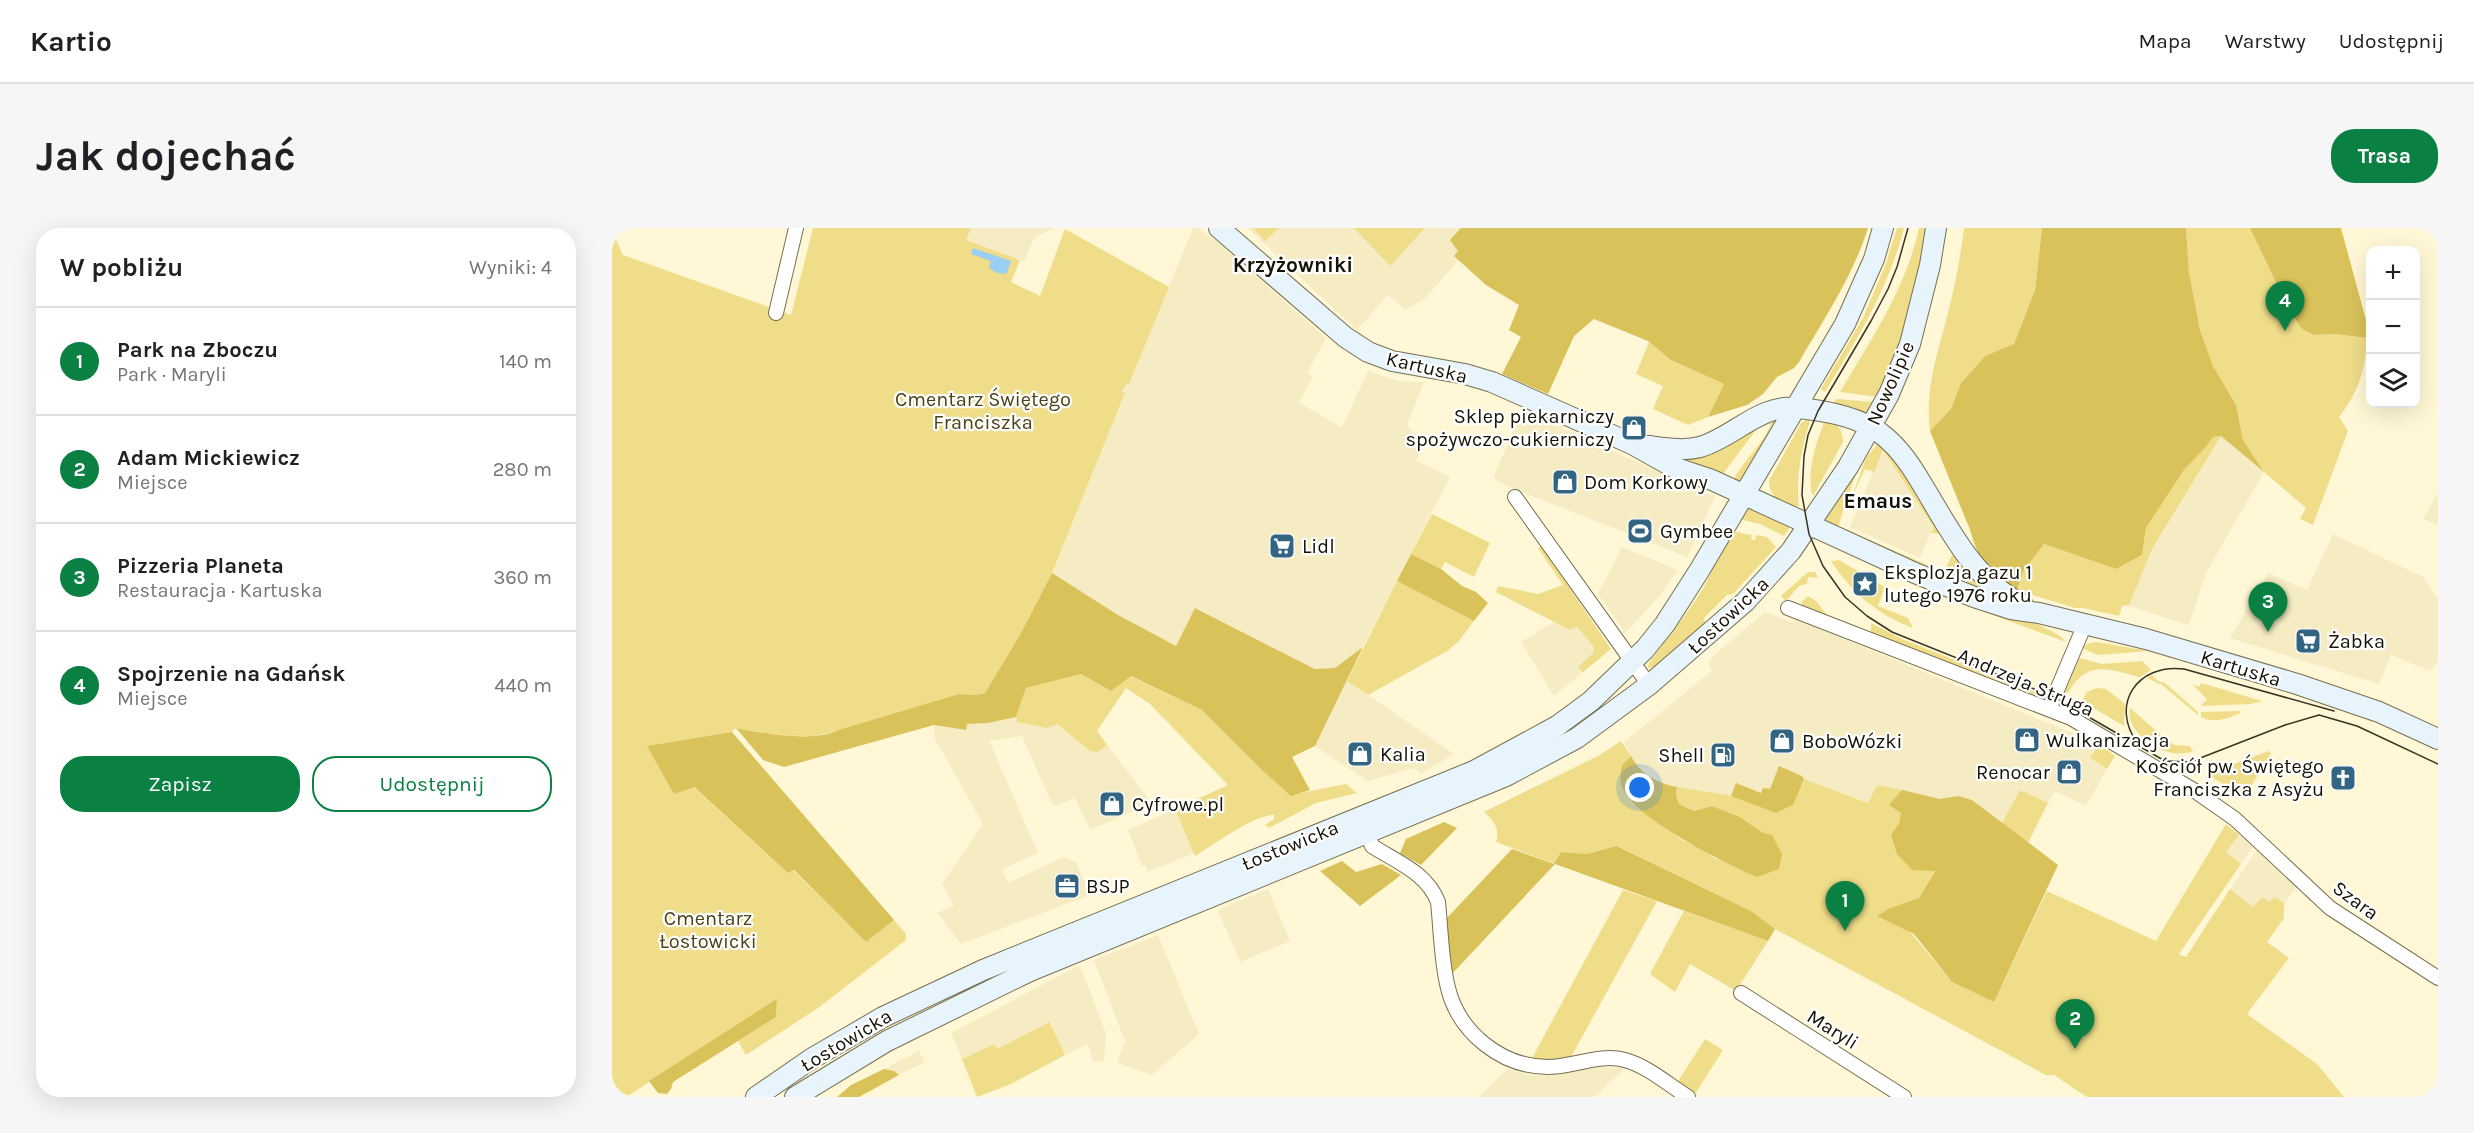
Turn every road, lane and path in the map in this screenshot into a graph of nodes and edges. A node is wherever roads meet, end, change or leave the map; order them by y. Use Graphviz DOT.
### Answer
graph roads {
  1 [pos="796,228"];
  2 [pos="1219,228"];
  3 [pos="1883,228"];
  4 [pos="1936,228"];
  5 [pos="776,313"];
  6 [pos="1797,408"];
  7 [pos="1871,427"];
  8 [pos="1632,444"];
  9 [pos="1743,495"];
  10 [pos="1515,497"];
  11 [pos="1810,525"];
  12 [pos="1788,608"];
  13 [pos="2039,613"];
  14 [pos="2085,624"];
  15 [pos="1632,663"];
  16 [pos="1649,685"];
  17 [pos="2049,709"];
  18 [pos="2438,739"];
  19 [pos="1372,812"];
  20 [pos="1369,832"];
  21 [pos="2261,843"];
  22 [pos="2438,978"];
  23 [pos="1741,993"];
  24 [pos="766,1094"];
  25 [pos="795,1097"];
  26 [pos="1688,1097"];
  27 [pos="1904,1097"];
  1 -- 5 [label="street"];
  2 -- 8 [label="main road, Kartuska"];
  3 -- 6 [label="main road"];
  4 -- 7 [label="main road, Nowolipie"];
  6 -- 7 [label="main road, Kartuska"];
  6 -- 8 [label="main road, Kartuska"];
  6 -- 9 [label="main road"];
  7 -- 11 [label="main road, Nowolipie"];
  7 -- 13 [label="main road, Kartuska"];
  8 -- 9 [label="main road, Kartuska"];
  9 -- 11 [label="main road, Kartuska"];
  9 -- 15 [label="main road, Łostowicka"];
  10 -- 15 [label="street"];
  11 -- 13 [label="main road, Kartuska"];
  11 -- 16 [label="main road, Łostowicka"];
  12 -- 17 [label="street, Andrzeja Struga"];
  13 -- 14 [label="main road, Kartuska"];
  14 -- 17 [label="street"];
  14 -- 18 [label="main road, Kartuska"];
  15 -- 16 [label="street"];
  15 -- 19 [label="main road, Łostowicka"];
  16 -- 20 [label="main road, Łostowicka"];
  17 -- 21 [label="street, Andrzeja Struga"];
  19 -- 20 [label="street"];
  19 -- 24 [label="main road, Łostowicka"];
  20 -- 25 [label="main road, Łostowicka"];
  20 -- 26 [label="street"];
  21 -- 22 [label="street, Szara"];
  23 -- 27 [label="street, Maryli"];
}
